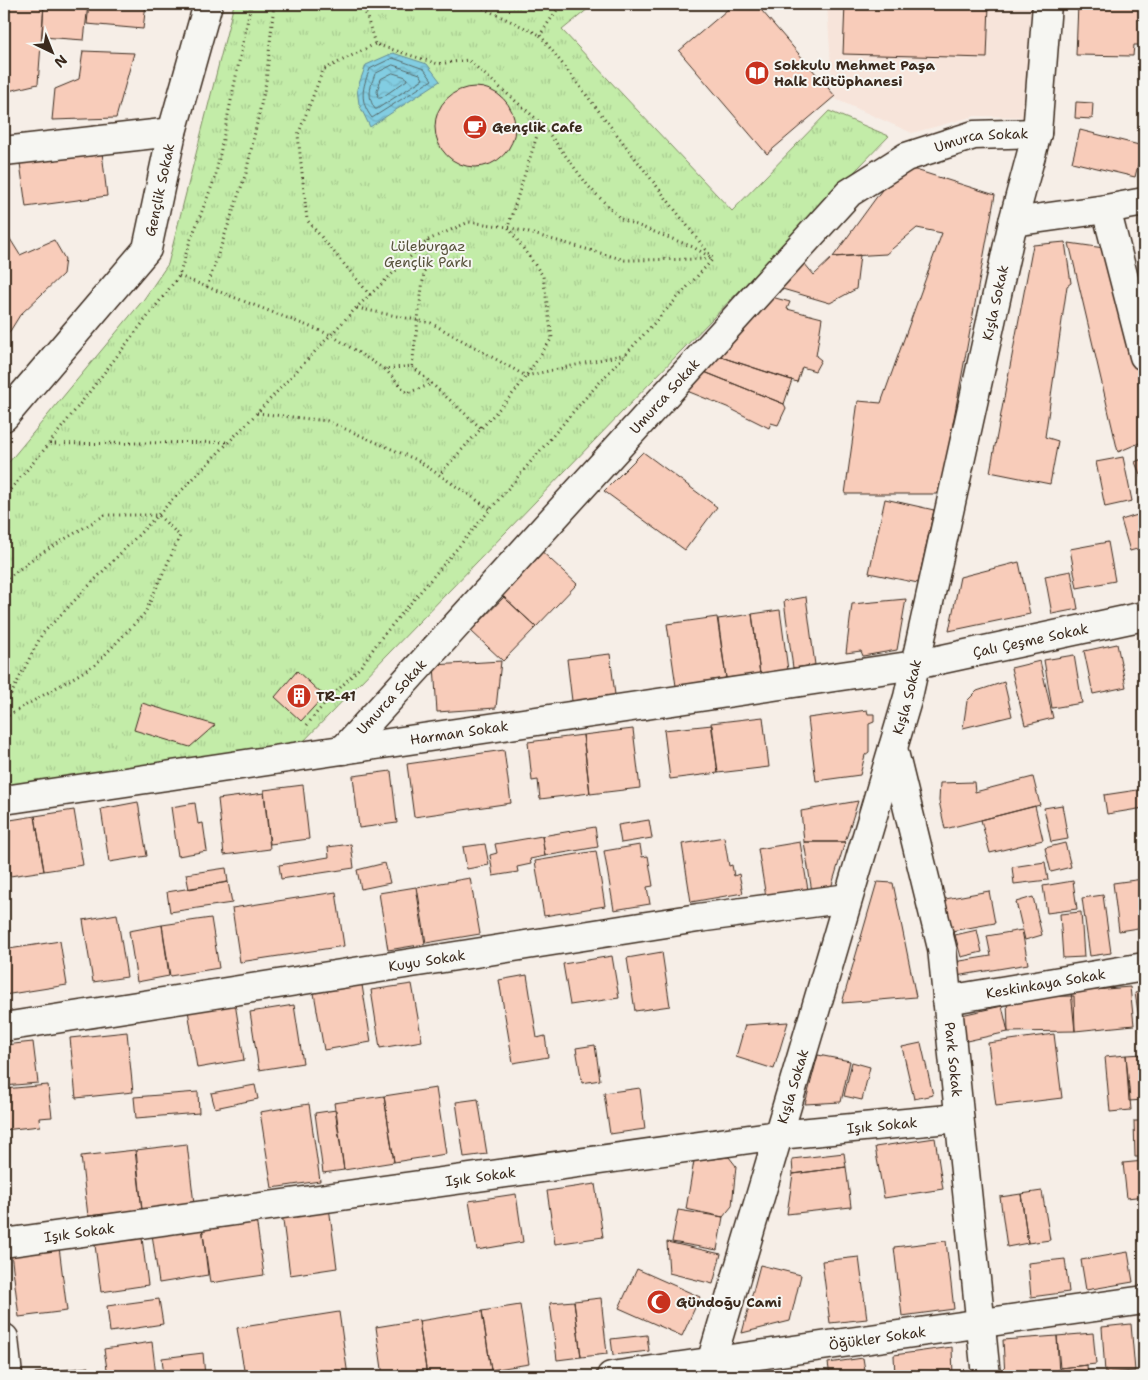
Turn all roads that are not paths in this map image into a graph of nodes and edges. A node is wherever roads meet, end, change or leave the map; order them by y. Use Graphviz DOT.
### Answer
graph roads {
  1 [pos="208,4"];
  2 [pos="1047,4"];
  3 [pos="172,132"];
  4 [pos="1037,134"];
  5 [pos="4,151"];
  6 [pos="1144,202"];
  7 [pos="1106,209"];
  8 [pos="1013,222"];
  9 [pos="1144,356"];
  10 [pos="4,417"];
  11 [pos="1144,616"];
  12 [pos="915,666"];
  13 [pos="893,746"];
  14 [pos="343,750"];
  15 [pos="4,800"];
  16 [pos="848,898"];
  17 [pos="1144,967"];
  18 [pos="947,1000"];
  19 [pos="4,1027"];
  20 [pos="959,1118"];
  21 [pos="778,1135"];
  22 [pos="4,1243"];
  23 [pos="1144,1300"];
  24 [pos="981,1324"];
  25 [pos="4,1338"];
  26 [pos="709,1369"];
  27 [pos="8,1376"];
  28 [pos="611,1376"];
  29 [pos="986,1376"];
  1 -- 3 [label="street, Gençlik Sokak"];
  2 -- 4 [label="street, Kışla Sokak"];
  3 -- 5 [label="street"];
  3 -- 10 [label="street, Gençlik Sokak"];
  4 -- 8 [label="street, Kışla Sokak"];
  4 -- 14 [label="street, Umurca Sokak"];
  6 -- 7 [label="street"];
  7 -- 8 [label="street"];
  7 -- 9 [label="street"];
  8 -- 12 [label="street, Kışla Sokak"];
  11 -- 12 [label="street, Çalı Çeşme Sokak"];
  12 -- 13 [label="street, Kışla Sokak"];
  12 -- 14 [label="street, Harman Sokak"];
  13 -- 16 [label="street, Kışla Sokak"];
  13 -- 18 [label="street, Park Sokak"];
  14 -- 15 [label="street, Harman Sokak"];
  16 -- 19 [label="street, Kuyu Sokak"];
  16 -- 21 [label="street, Kışla Sokak"];
  17 -- 18 [label="street, Keskinkaya Sokak"];
  18 -- 20 [label="street, Park Sokak"];
  20 -- 21 [label="street, Işık Sokak"];
  20 -- 24 [label="street, Park Sokak"];
  21 -- 22 [label="street, Işık Sokak"];
  21 -- 26 [label="street, Kışla Sokak"];
  23 -- 24 [label="street, Öğükler Sokak"];
  24 -- 26 [label="street, Öğükler Sokak"];
  24 -- 29 [label="street, Park Sokak"];
  25 -- 27 [label="street"];
  26 -- 28 [label="street, Öğükler Sokak"];
}
